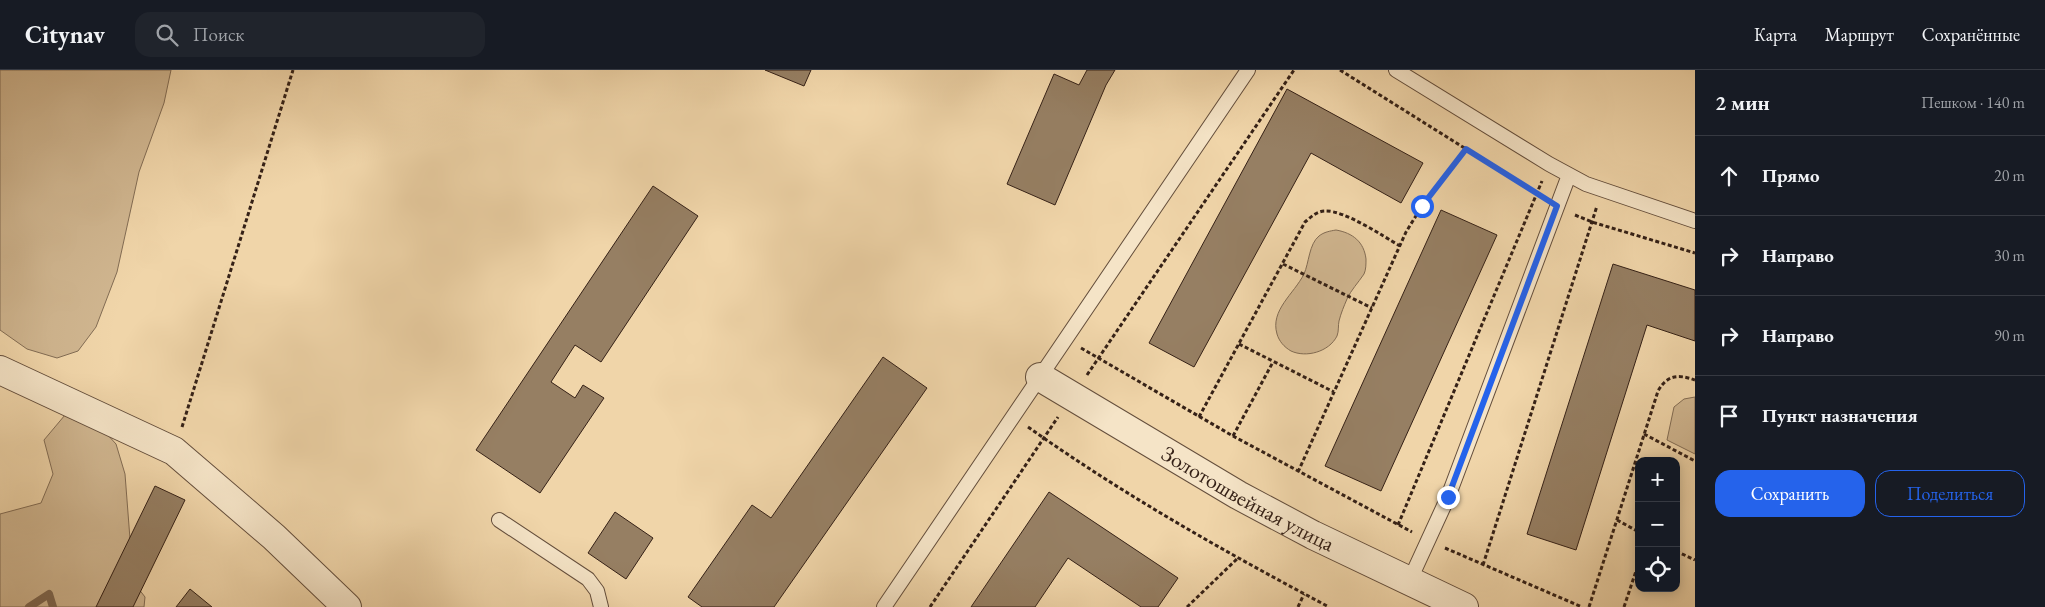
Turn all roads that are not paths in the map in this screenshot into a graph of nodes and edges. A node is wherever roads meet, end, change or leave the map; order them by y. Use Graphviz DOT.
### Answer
graph roads {
  1 [pos="1248,70"];
  2 [pos="1396,70"];
  3 [pos="1414,75"];
  4 [pos="1569,176"];
  5 [pos="1695,221"];
  6 [pos="0,370"];
  7 [pos="1040,377"];
  8 [pos="499,520"];
  9 [pos="1409,582"];
  10 [pos="347,607"];
  11 [pos="601,607"];
  12 [pos="884,607"];
  13 [pos="1464,607"];
  1 -- 7 [label="lane"];
  2 -- 3 [label="lane"];
  3 -- 4 [label="lane"];
  4 -- 5 [label="lane"];
  4 -- 9 [label="lane"];
  6 -- 10 [label="street"];
  7 -- 9 [label="street, Золотошвейная улица"];
  7 -- 12 [label="lane"];
  8 -- 11 [label="lane"];
  9 -- 13 [label="street, Золотошвейная улица"];
}
